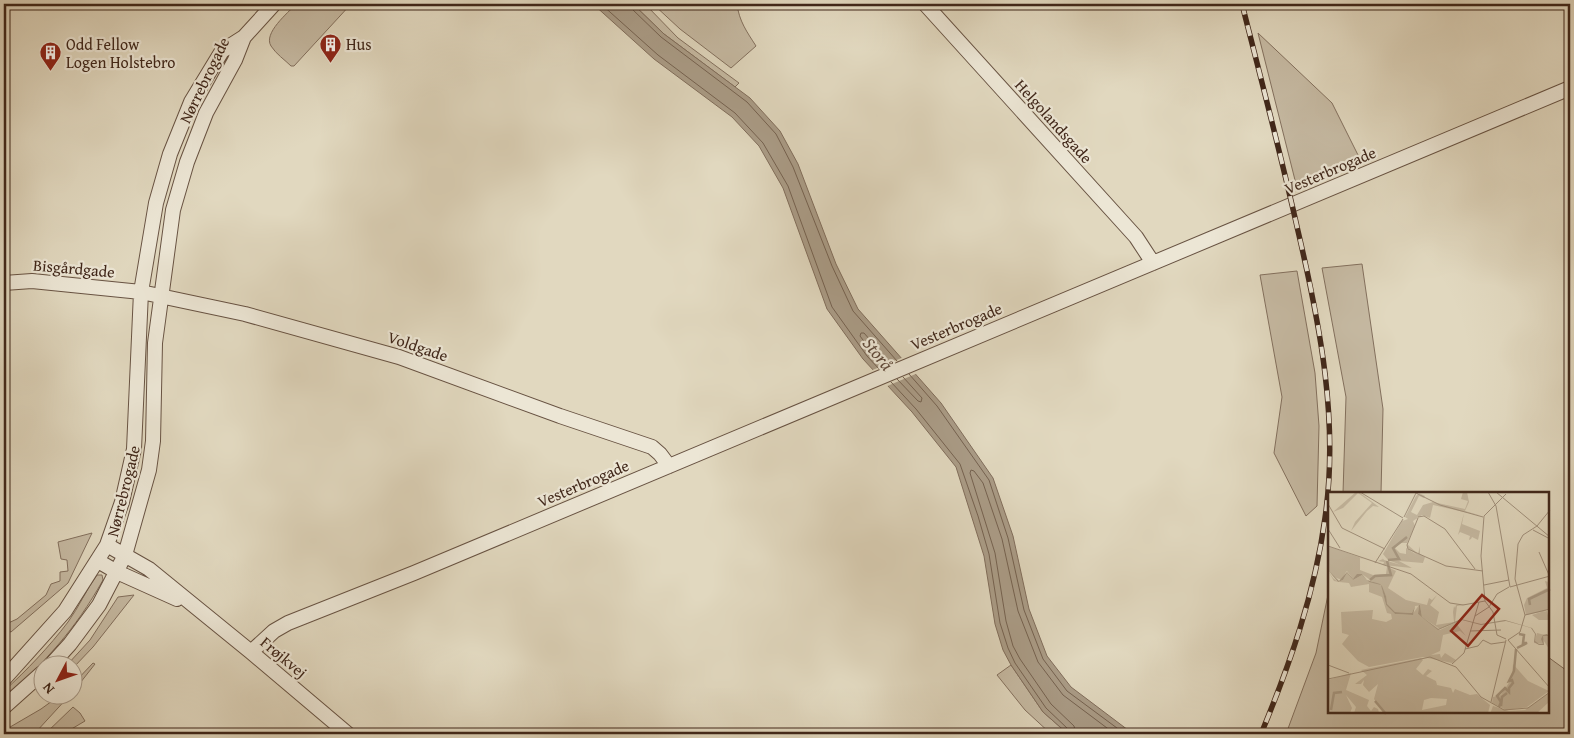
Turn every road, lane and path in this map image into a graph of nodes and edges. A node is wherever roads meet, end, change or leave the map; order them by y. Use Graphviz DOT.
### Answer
graph roads {
  1 [pos="274,4"];
  2 [pos="925,4"];
  3 [pos="244,37"];
  4 [pos="1570,88"];
  5 [pos="1153,263"];
  6 [pos="4,284"];
  7 [pos="141,292"];
  8 [pos="161,295"];
  9 [pos="669,466"];
  10 [pos="107,545"];
  11 [pos="125,555"];
  12 [pos="98,561"];
  13 [pos="116,572"];
  14 [pos="196,607"];
  15 [pos="251,652"];
  16 [pos="59,656"];
  17 [pos="4,679"];
  18 [pos="32,682"];
  19 [pos="4,707"];
  20 [pos="348,734"];
  1 -- 3 [label="street"];
  2 -- 5 [label="street, Helgolandsgade"];
  3 -- 7 [label="street, Nørrebrogade"];
  3 -- 8 [label="street, Nørrebrogade"];
  4 -- 5 [label="street, Vesterbrogade"];
  5 -- 9 [label="street, Vesterbrogade"];
  6 -- 7 [label="street, Bisgårdgade"];
  7 -- 8 [label="street, Voldgade"];
  7 -- 10 [label="street, Nørrebrogade"];
  8 -- 9 [label="street, Voldgade"];
  8 -- 11 [label="street, Nørrebrogade"];
  9 -- 15 [label="street, Vesterbrogade"];
  10 -- 11 [label="street, Frøjkvej"];
  10 -- 12 [label="street, Nørrebrogade"];
  11 -- 13 [label="street, Nørrebrogade"];
  11 -- 14 [label="street, Frøjkvej"];
  12 -- 13 [label="street, Frøjkvej"];
  12 -- 17 [label="street, Nørrebrogade"];
  13 -- 14 [label="street, Frøjkvej"];
  13 -- 16 [label="street, Nørrebrogade"];
  14 -- 15 [label="street, Frøjkvej"];
  15 -- 20 [label="street, Frøjkvej"];
  18 -- 19 [label="street"];
}
